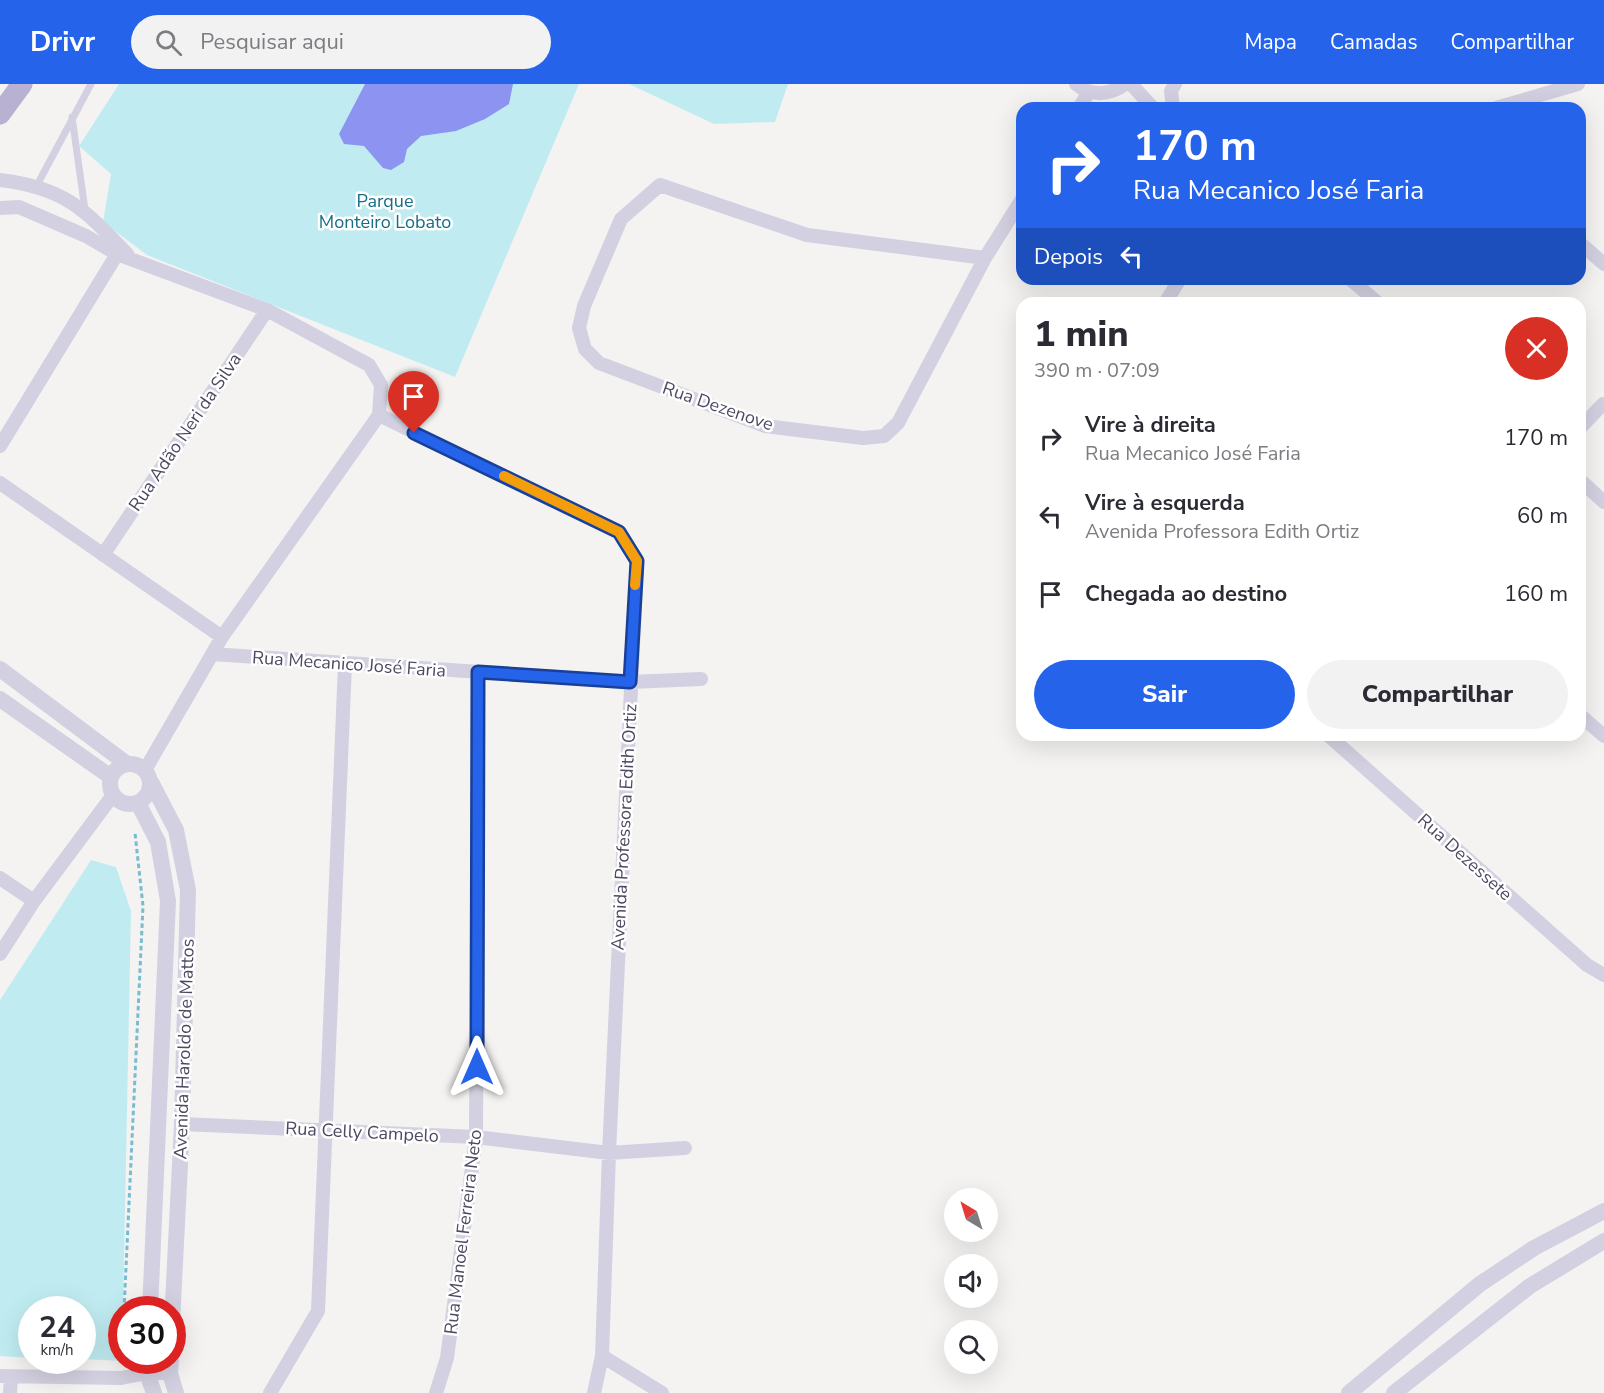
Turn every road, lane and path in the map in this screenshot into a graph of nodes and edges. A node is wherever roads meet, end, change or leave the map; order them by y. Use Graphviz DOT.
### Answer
graph roads {
  1 [pos="22,84"];
  2 [pos="91,84"];
  3 [pos="1076,84"];
  4 [pos="1125,84"];
  5 [pos="1131,84"];
  6 [pos="1175,84"];
  7 [pos="1578,84"];
  8 [pos="1089,92"];
  9 [pos="1083,102"];
  10 [pos="1148,102"];
  11 [pos="1172,102"];
  12 [pos="1526,102"];
  13 [pos="0,114"];
  14 [pos="72,117"];
  15 [pos="0,180"];
  16 [pos="36,187"];
  17 [pos="0,208"];
  18 [pos="1016,209"];
  19 [pos="85,210"];
  20 [pos="1586,248"];
  21 [pos="117,254"];
  22 [pos="985,258"];
  23 [pos="132,259"];
  24 [pos="1604,264"];
  25 [pos="1357,285"];
  26 [pos="1370,297"];
  27 [pos="267,310"];
  28 [pos="1603,404"];
  29 [pos="379,415"];
  30 [pos="1586,422"];
  31 [pos="0,446"];
  32 [pos="0,483"];
  33 [pos="1586,486"];
  34 [pos="1604,502"];
  35 [pos="103,555"];
  36 [pos="222,637"];
  37 [pos="212,654"];
  38 [pos="345,664"];
  39 [pos="0,669"];
  40 [pos="478,672"];
  41 [pos="701,679"];
  42 [pos="630,682"];
  43 [pos="0,699"];
  44 [pos="1586,720"];
  45 [pos="1604,736"];
  46 [pos="1335,741"];
  47 [pos="128,764"];
  48 [pos="148,776"];
  49 [pos="111,777"];
  50 [pos="113,795"];
  51 [pos="135,804"];
  52 [pos="0,878"];
  53 [pos="34,901"];
  54 [pos="0,954"];
  55 [pos="1604,975"];
  56 [pos="182,1124"];
  57 [pos="327,1130"];
  58 [pos="476,1137"];
  59 [pos="685,1148"];
  60 [pos="609,1153"];
  61 [pos="1604,1211"];
  62 [pos="1604,1241"];
  63 [pos="125,1296"];
  64 [pos="151,1296"];
  65 [pos="173,1296"];
  66 [pos="602,1356"];
  67 [pos="131,1374"];
  68 [pos="150,1374"];
  69 [pos="172,1374"];
  70 [pos="5,1376"];
  71 [pos="10,1393"];
  72 [pos="154,1393"];
  73 [pos="176,1393"];
  74 [pos="270,1393"];
  75 [pos="436,1393"];
  76 [pos="594,1393"];
  77 [pos="662,1393"];
  78 [pos="1349,1393"];
  79 [pos="1394,1393"];
  1 -- 13 [label="main road"];
  2 -- 14 [label="lane"];
  3 -- 8 [label="street"];
  4 -- 8 [label="street"];
  5 -- 10 [label="street"];
  6 -- 11 [label="street"];
  7 -- 12 [label="street"];
  8 -- 9 [label="street"];
  14 -- 16 [label="lane"];
  14 -- 19 [label="lane"];
  15 -- 16 [label="street"];
  16 -- 19 [label="street"];
  17 -- 21 [label="street"];
  18 -- 22 [label="street, Rua Dezenove"];
  19 -- 23 [label="street"];
  20 -- 24 [label="street"];
  21 -- 23 [label="street"];
  21 -- 31 [label="street"];
  22 -- 22 [label="street, Rua Dezenove"];
  23 -- 27 [label="street"];
  25 -- 26 [label="street"];
  27 -- 29 [label="street"];
  27 -- 35 [label="street, Rua Adão Neri da Silva"];
  28 -- 30 [label="street"];
  29 -- 36 [label="street"];
  29 -- 42 [label="street, Avenida Professora Edith Ortiz"];
  32 -- 35 [label="street"];
  33 -- 34 [label="street"];
  35 -- 36 [label="street"];
  36 -- 37 [label="street"];
  37 -- 38 [label="street, Rua Mecanico José Faria"];
  37 -- 48 [label="street"];
  38 -- 40 [label="street, Rua Mecanico José Faria"];
  38 -- 57 [label="street"];
  39 -- 47 [label="street"];
  40 -- 42 [label="street, Rua Mecanico José Faria"];
  40 -- 58 [label="street, Rua Manoel Ferreira Neto"];
  41 -- 42 [label="street, Rua Mecanico José Faria"];
  42 -- 60 [label="street, Avenida Professora Edith Ortiz"];
  43 -- 49 [label="street"];
  44 -- 45 [label="street"];
  46 -- 55 [label="street, Rua Dezessete"];
  47 -- 48 [label="street"];
  47 -- 49 [label="street"];
  48 -- 51 [label="street"];
  48 -- 56 [label="street, Avenida Haroldo de Mattos"];
  49 -- 50 [label="street"];
  50 -- 51 [label="street"];
  50 -- 53 [label="street"];
  51 -- 63 [label="path"];
  51 -- 64 [label="street, Avenida Haroldo de Mattos"];
  52 -- 53 [label="street"];
  53 -- 54 [label="street"];
  56 -- 57 [label="street, Rua Celly Campelo"];
  56 -- 65 [label="street, Avenida Haroldo de Mattos"];
  57 -- 58 [label="street, Rua Celly Campelo"];
  57 -- 74 [label="street"];
  58 -- 60 [label="street, Rua Celly Campelo"];
  58 -- 75 [label="street, Rua Manoel Ferreira Neto"];
  59 -- 60 [label="street, Rua Celly Campelo"];
  60 -- 66 [label="street, Avenida Professora Edith Ortiz"];
  61 -- 78 [label="street"];
  62 -- 79 [label="street"];
  66 -- 76 [label="street, Avenida Professora Edith Ortiz"];
  66 -- 77 [label="street"];
  67 -- 70 [label="street"];
  68 -- 72 [label="street"];
  69 -- 73 [label="street"];
  70 -- 71 [label="street"];
}
